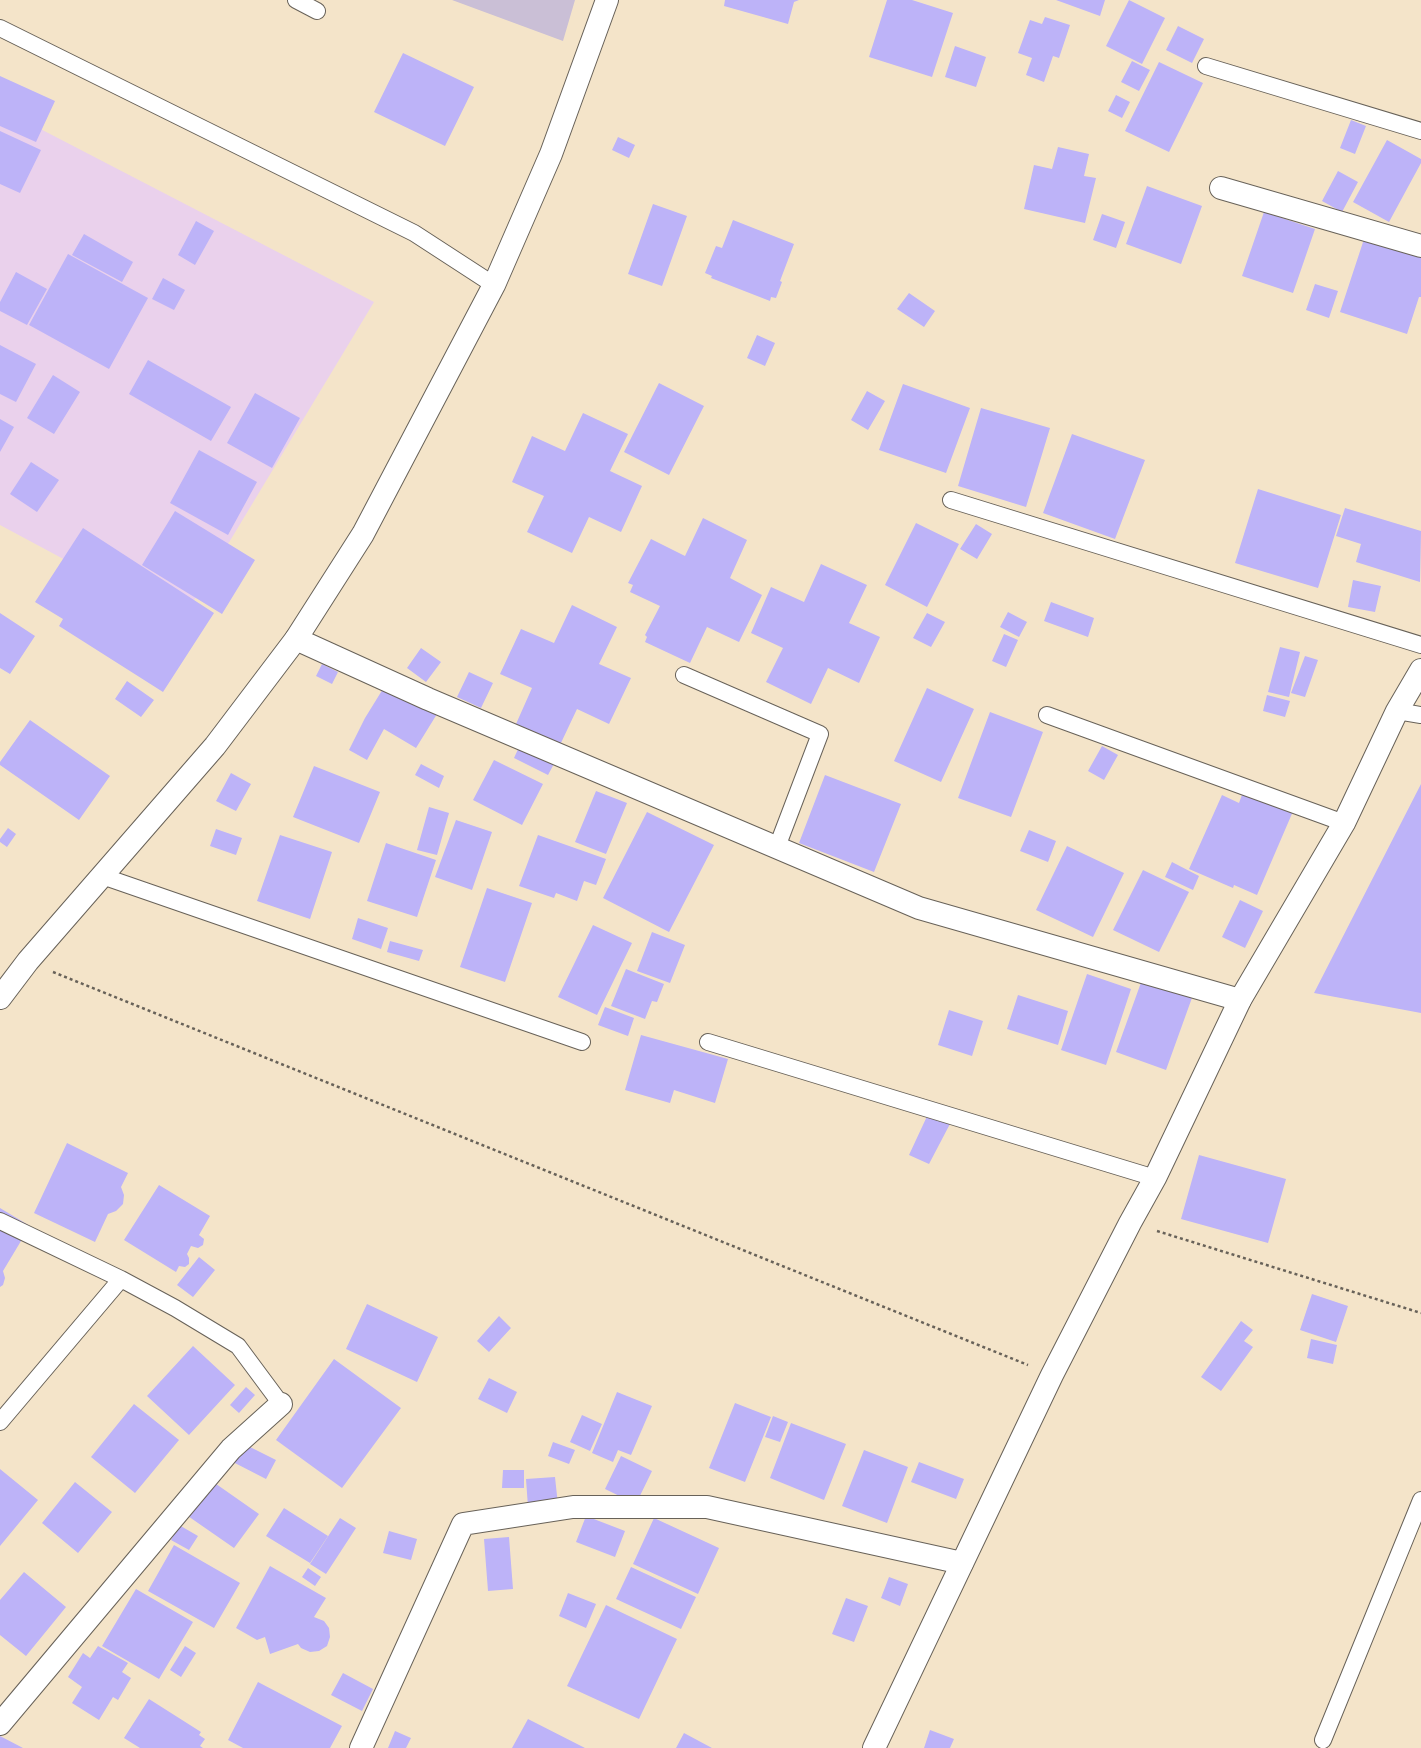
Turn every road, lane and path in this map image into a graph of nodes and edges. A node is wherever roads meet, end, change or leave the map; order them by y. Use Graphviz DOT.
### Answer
graph roads {
  1 [pos="296,0"];
  2 [pos="607,0"];
  3 [pos="317,10"];
  4 [pos="0,28"];
  5 [pos="1206,66"];
  6 [pos="1421,131"];
  7 [pos="1221,188"];
  8 [pos="1421,246"];
  9 [pos="494,285"];
  10 [pos="951,500"];
  11 [pos="296,639"];
  12 [pos="1421,645"];
  13 [pos="1421,670"];
  14 [pos="684,675"];
  15 [pos="1397,711"];
  16 [pos="1047,715"];
  17 [pos="1421,715"];
  18 [pos="1344,823"];
  19 [pos="777,847"];
  20 [pos="102,876"];
  21 [pos="28,961"];
  22 [pos="0,998"];
  23 [pos="1240,1000"];
  24 [pos="582,1042"];
  25 [pos="708,1042"];
  26 [pos="1155,1178"];
  27 [pos="0,1221"];
  28 [pos="1130,1223"];
  29 [pos="121,1279"];
  30 [pos="1421,1313"];
  31 [pos="1052,1375"];
  32 [pos="281,1404"];
  33 [pos="0,1422"];
  34 [pos="1421,1500"];
  35 [pos="962,1563"];
  36 [pos="0,1724"];
  37 [pos="1323,1740"];
  38 [pos="361,1748"];
  39 [pos="874,1748"];
  1 -- 3 [label="lane"];
  2 -- 9 [label="street"];
  4 -- 9 [label="lane"];
  5 -- 6 [label="lane"];
  7 -- 8 [label="street"];
  9 -- 11 [label="street"];
  10 -- 12 [label="lane"];
  11 -- 19 [label="street"];
  11 -- 20 [label="street"];
  13 -- 15 [label="street"];
  14 -- 19 [label="lane"];
  15 -- 17 [label="lane"];
  15 -- 18 [label="street"];
  16 -- 18 [label="lane"];
  18 -- 23 [label="street"];
  19 -- 23 [label="street"];
  20 -- 21 [label="street"];
  20 -- 24 [label="lane"];
  21 -- 22 [label="street"];
  21 -- 31 [label="path"];
  23 -- 26 [label="street"];
  25 -- 26 [label="lane"];
  26 -- 28 [label="street"];
  27 -- 29 [label="lane"];
  28 -- 30 [label="path"];
  28 -- 31 [label="street"];
  29 -- 32 [label="lane"];
  29 -- 33 [label="lane"];
  31 -- 35 [label="street"];
  32 -- 36 [label="street"];
  34 -- 37 [label="lane"];
  35 -- 38 [label="street"];
  35 -- 39 [label="street"];
}
